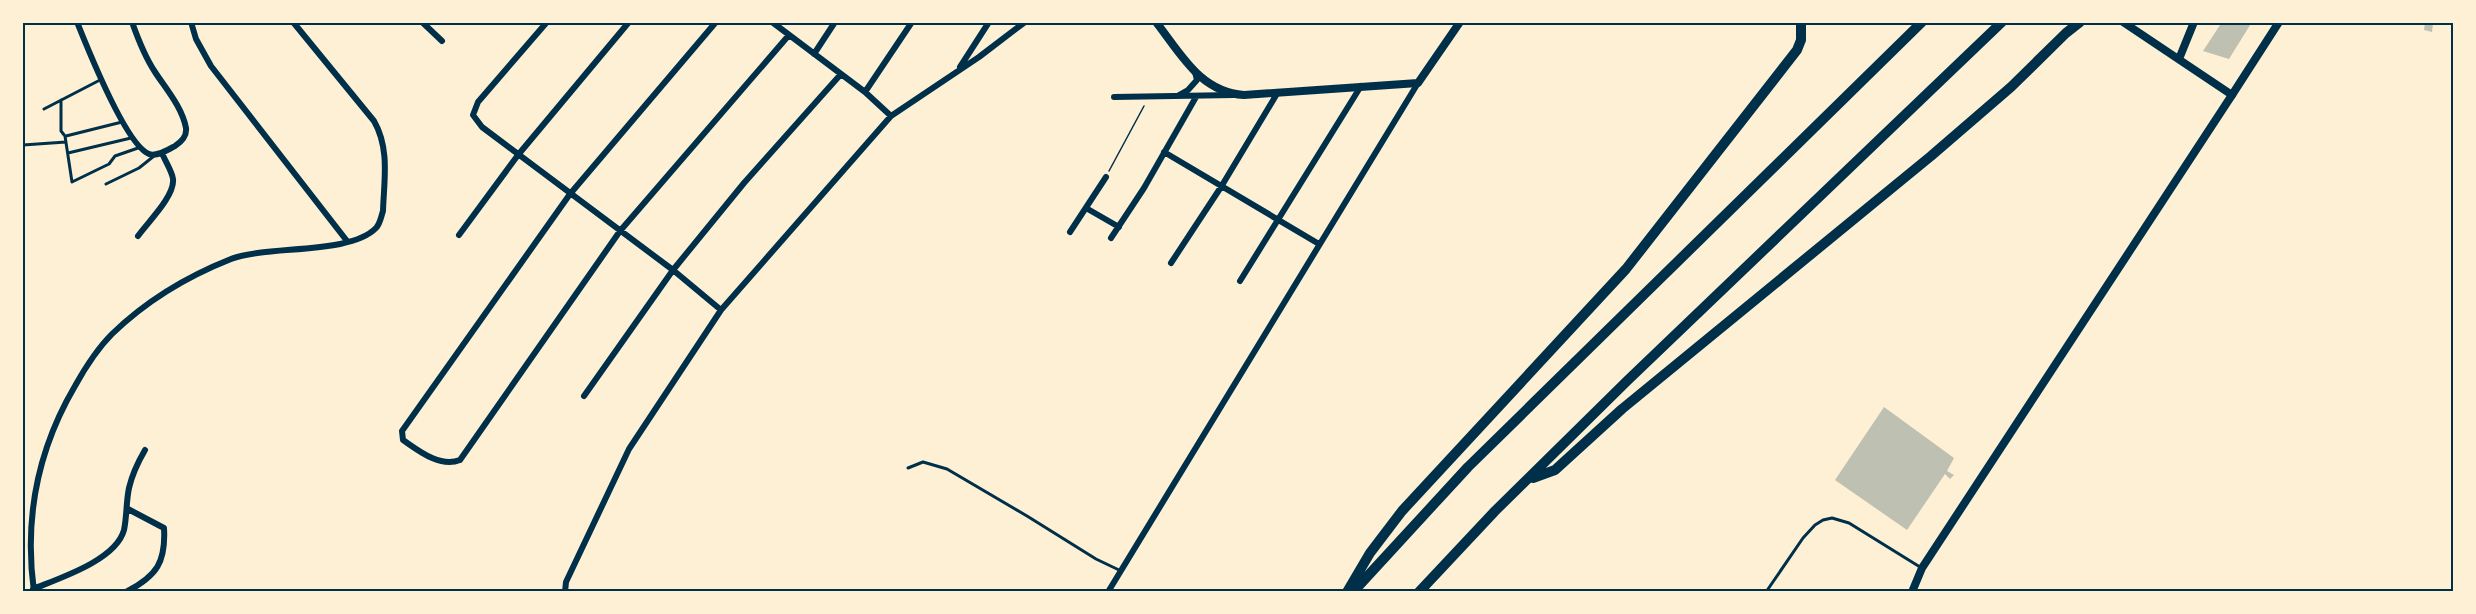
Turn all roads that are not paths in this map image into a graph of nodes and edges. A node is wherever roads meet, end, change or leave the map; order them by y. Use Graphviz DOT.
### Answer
graph roads {
  1 [pos="77,22"];
  2 [pos="132,22"];
  3 [pos="191,22"];
  4 [pos="293,22"];
  5 [pos="422,22"];
  6 [pos="548,22"];
  7 [pos="628,22"];
  8 [pos="716,22"];
  9 [pos="772,22"];
  10 [pos="835,22"];
  11 [pos="912,22"];
  12 [pos="989,22"];
  13 [pos="1025,22"];
  14 [pos="1156,22"];
  15 [pos="1460,22"];
  16 [pos="1801,22"];
  17 [pos="1922,22"];
  18 [pos="2002,22"];
  19 [pos="2080,22"];
  20 [pos="2123,22"];
  21 [pos="2194,22"];
  22 [pos="2279,22"];
  23 [pos="789,35"];
  24 [pos="442,41"];
  25 [pos="814,54"];
  26 [pos="2179,60"];
  27 [pos="958,70"];
  28 [pos="1195,72"];
  29 [pos="841,74"];
  30 [pos="102,80"];
  31 [pos="1418,83"];
  32 [pos="1361,86"];
  33 [pos="1278,91"];
  34 [pos="865,92"];
  35 [pos="1234,94"];
  36 [pos="2232,95"];
  37 [pos="1176,96"];
  38 [pos="1196,97"];
  39 [pos="1114,98"];
  40 [pos="61,100"];
  41 [pos="44,109"];
  42 [pos="891,116"];
  43 [pos="122,122"];
  44 [pos="65,136"];
  45 [pos="133,138"];
  46 [pos="66,142"];
  47 [pos="23,145"];
  48 [pos="140,147"];
  49 [pos="1164,152"];
  50 [pos="68,153"];
  51 [pos="158,154"];
  52 [pos="518,155"];
  53 [pos="1106,177"];
  54 [pos="106,184"];
  55 [pos="1221,187"];
  56 [pos="570,194"];
  57 [pos="1086,208"];
  58 [pos="1278,219"];
  59 [pos="1119,227"];
  60 [pos="620,231"];
  61 [pos="1070,232"];
  62 [pos="138,236"];
  63 [pos="459,236"];
  64 [pos="1111,238"];
  65 [pos="347,241"];
  66 [pos="1319,244"];
  67 [pos="1171,263"];
  68 [pos="673,270"];
  69 [pos="1240,281"];
  70 [pos="722,310"];
  71 [pos="584,396"];
  72 [pos="145,450"];
  73 [pos="908,468"];
  74 [pos="1527,479"];
  75 [pos="128,509"];
  76 [pos="1922,568"];
  77 [pos="1121,571"];
  78 [pos="34,590"];
  79 [pos="126,591"];
  80 [pos="565,591"];
  81 [pos="1108,591"];
  82 [pos="1347,591"];
  83 [pos="1353,591"];
  84 [pos="1419,591"];
  85 [pos="1766,591"];
  86 [pos="1912,591"];
  1 -- 30 [label="street"];
  2 -- 51 [label="street"];
  3 -- 65 [label="street"];
  4 -- 65 [label="street"];
  5 -- 24 [label="street"];
  6 -- 52 [label="street"];
  7 -- 52 [label="street"];
  8 -- 56 [label="street"];
  9 -- 23 [label="street"];
  10 -- 25 [label="street"];
  11 -- 34 [label="street"];
  12 -- 27 [label="street"];
  13 -- 27 [label="street"];
  14 -- 28 [label="main road"];
  15 -- 31 [label="main road"];
  16 -- 82 [label="highway"];
  17 -- 83 [label="highway"];
  18 -- 74 [label="highway"];
  19 -- 74 [label="highway"];
  20 -- 26 [label="main road"];
  21 -- 26 [label="main road"];
  22 -- 36 [label="main road"];
  23 -- 25 [label="street"];
  23 -- 60 [label="street"];
  25 -- 29 [label="street"];
  26 -- 36 [label="main road"];
  27 -- 42 [label="street"];
  28 -- 35 [label="main road"];
  28 -- 37 [label="street"];
  29 -- 34 [label="street"];
  29 -- 68 [label="street"];
  30 -- 40 [label="lane"];
  30 -- 43 [label="street"];
  31 -- 32 [label="main road"];
  31 -- 66 [label="street"];
  32 -- 33 [label="main road"];
  32 -- 58 [label="street"];
  33 -- 35 [label="main road"];
  33 -- 55 [label="street"];
  34 -- 42 [label="street"];
  35 -- 38 [label="street"];
  36 -- 76 [label="street"];
  37 -- 38 [label="street"];
  37 -- 39 [label="street"];
  38 -- 49 [label="street"];
  40 -- 41 [label="lane"];
  40 -- 44 [label="lane"];
  42 -- 70 [label="street"];
  43 -- 44 [label="lane"];
  43 -- 45 [label="street"];
  44 -- 46 [label="lane"];
  45 -- 48 [label="street"];
  45 -- 50 [label="lane"];
  46 -- 47 [label="lane"];
  46 -- 50 [label="lane"];
  48 -- 50 [label="lane"];
  48 -- 51 [label="street"];
  49 -- 55 [label="street"];
  49 -- 59 [label="street"];
  51 -- 54 [label="lane"];
  51 -- 62 [label="street"];
  52 -- 56 [label="street"];
  52 -- 63 [label="street"];
  53 -- 57 [label="street"];
  55 -- 58 [label="street"];
  55 -- 67 [label="street"];
  56 -- 60 [label="street"];
  56 -- 60 [label="street"];
  57 -- 59 [label="street"];
  57 -- 61 [label="street"];
  58 -- 66 [label="street"];
  58 -- 69 [label="street"];
  59 -- 64 [label="street"];
  60 -- 68 [label="street"];
  65 -- 78 [label="street"];
  66 -- 77 [label="street"];
  68 -- 70 [label="street"];
  68 -- 71 [label="street"];
  70 -- 80 [label="street"];
  72 -- 75 [label="street"];
  73 -- 77 [label="lane"];
  74 -- 84 [label="highway"];
  75 -- 78 [label="street"];
  75 -- 79 [label="street"];
  76 -- 85 [label="lane"];
  76 -- 86 [label="street"];
  77 -- 81 [label="street"];
}
